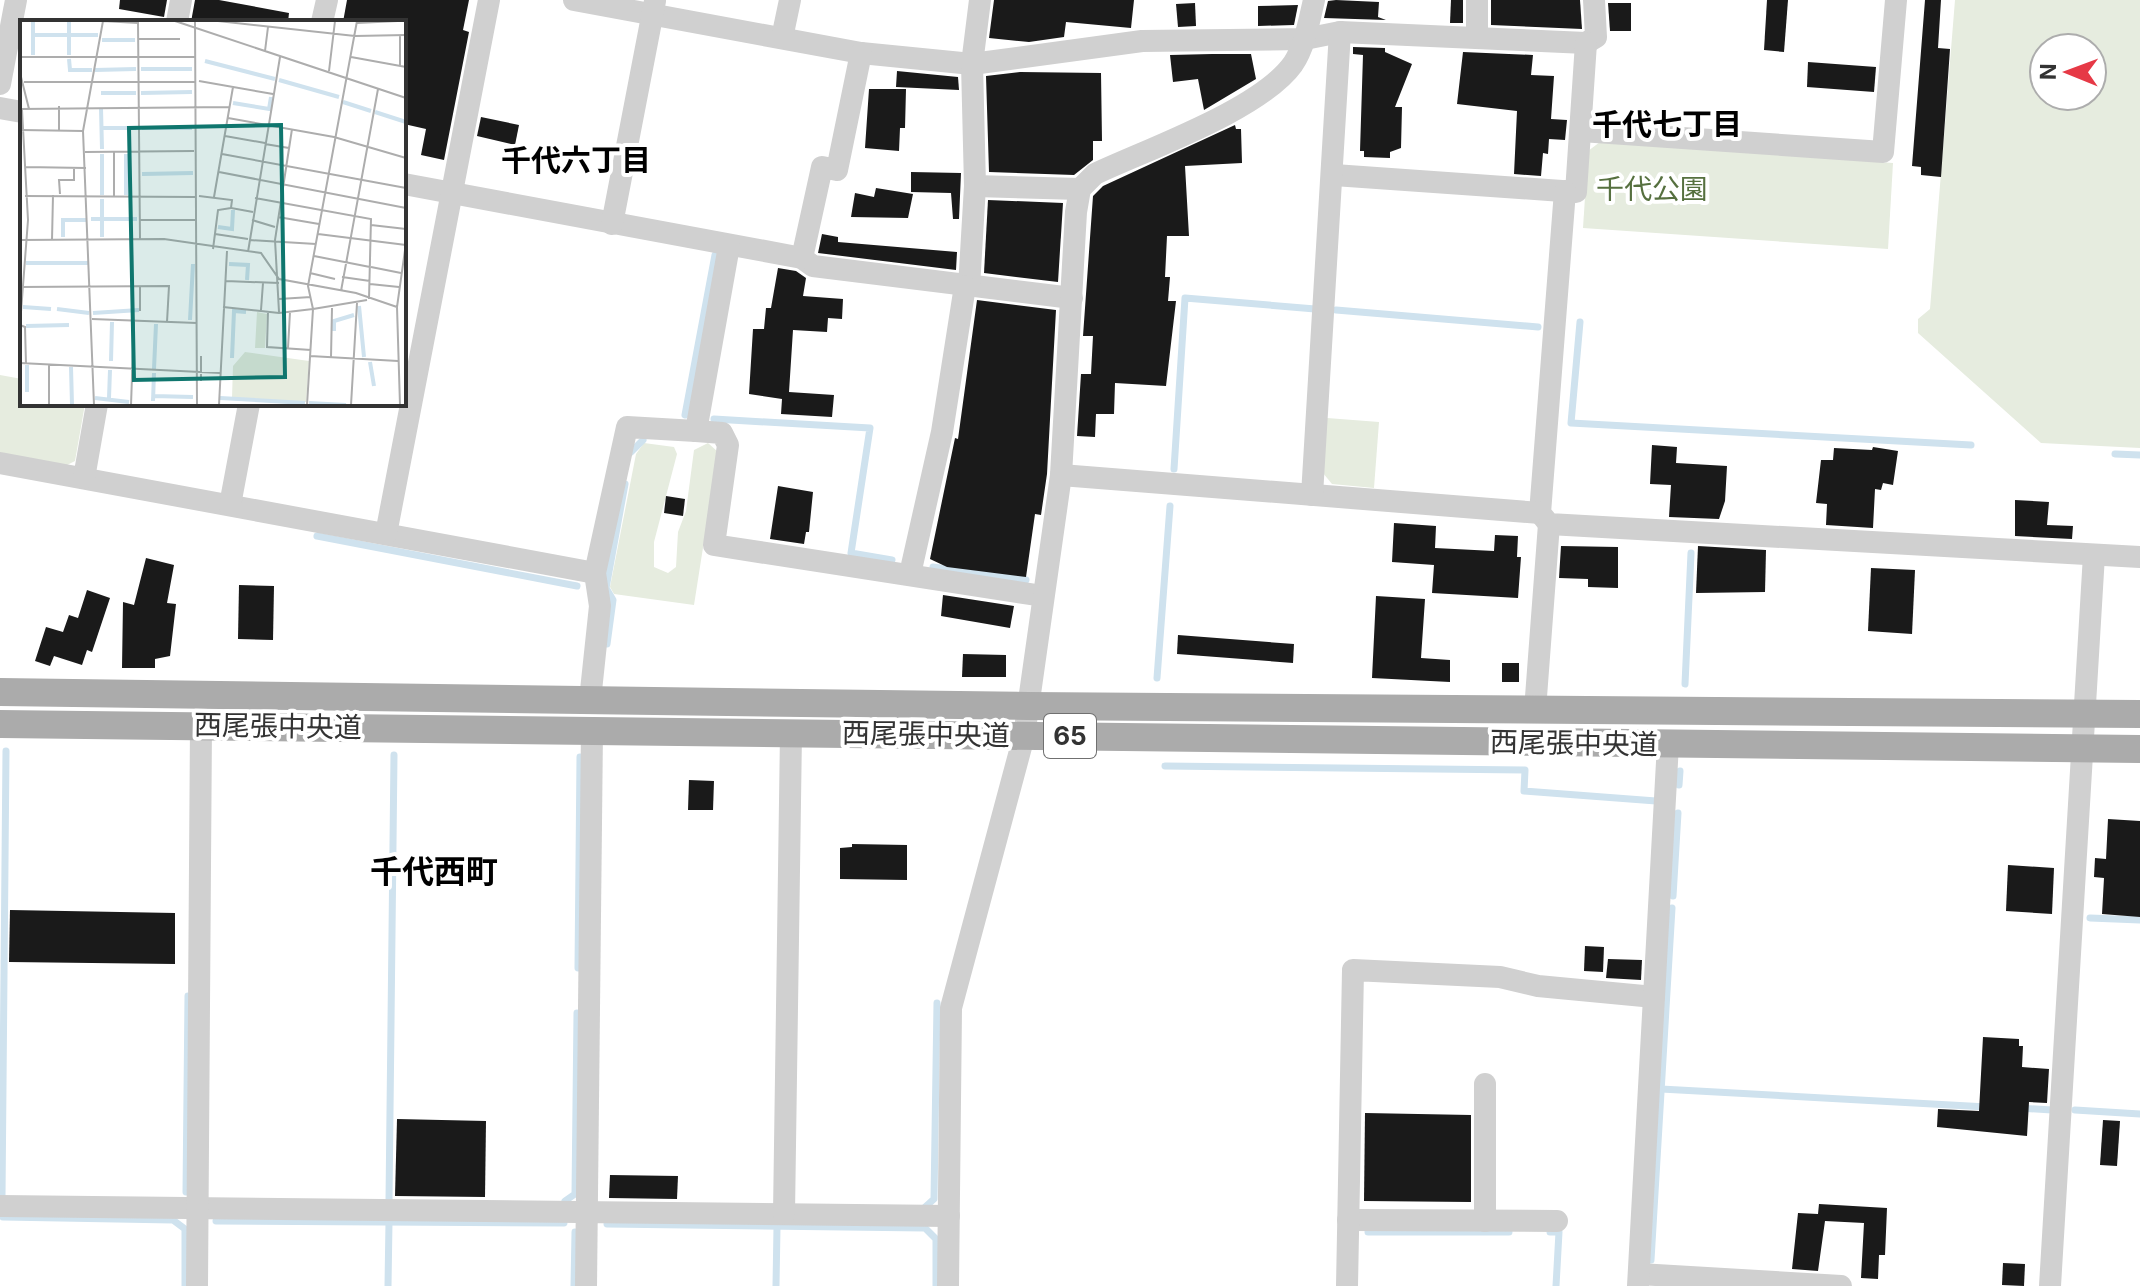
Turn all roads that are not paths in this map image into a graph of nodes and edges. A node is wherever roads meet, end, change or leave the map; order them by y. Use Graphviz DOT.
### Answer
graph roads {
  1 [pos="16,0"];
  2 [pos="181,0"];
  3 [pos="327,0"];
  4 [pos="489,0"];
  5 [pos="574,0"];
  6 [pos="790,0"];
  7 [pos="980,0"];
  8 [pos="1314,0"];
  9 [pos="1477,0"];
  10 [pos="1594,0"];
  11 [pos="1896,0"];
  12 [pos="654,7"];
  13 [pos="177,20"];
  14 [pos="322,20"];
  15 [pos="1340,32"];
  16 [pos="782,38"];
  17 [pos="1477,38"];
  18 [pos="1305,39"];
  19 [pos="1586,43"];
  20 [pos="861,53"];
  21 [pos="972,64"];
  22 [pos="0,84"];
  23 [pos="0,108"];
  24 [pos="20,112"];
  25 [pos="1581,131"];
  26 [pos="1334,175"];
  27 [pos="406,184"];
  28 [pos="975,186"];
  29 [pos="1080,189"];
  30 [pos="1565,191"];
  31 [pos="453,194"];
  32 [pos="612,224"];
  33 [pos="729,246"];
  34 [pos="802,258"];
  35 [pos="967,287"];
  36 [pos="1072,298"];
  37 [pos="97,406"];
  38 [pos="249,406"];
  39 [pos="696,431"];
  40 [pos="0,463"];
  41 [pos="1061,475"];
  42 [pos="84,478"];
  43 [pos="1312,495"];
  44 [pos="230,505"];
  45 [pos="1544,518"];
  46 [pos="386,534"];
  47 [pos="2094,555"];
  48 [pos="2140,557"];
  49 [pos="595,573"];
  50 [pos="910,574"];
  51 [pos="1043,596"];
  52 [pos="0,692"];
  53 [pos="590,700"];
  54 [pos="1028,706"];
  55 [pos="1535,710"];
  56 [pos="2084,713"];
  57 [pos="2140,714"];
  58 [pos="0,724"];
  59 [pos="201,725"];
  60 [pos="592,730"];
  61 [pos="791,733"];
  62 [pos="1024,736"];
  63 [pos="1668,744"];
  64 [pos="2082,749"];
  65 [pos="2140,749"];
  66 [pos="1654,997"];
  67 [pos="1485,1084"];
  68 [pos="0,1206"];
  69 [pos="198,1209"];
  70 [pos="587,1213"];
  71 [pos="784,1214"];
  72 [pos="949,1216"];
  73 [pos="1348,1220"];
  74 [pos="1485,1221"];
  75 [pos="1557,1221"];
  76 [pos="1638,1280"];
  77 [pos="197,1286"];
  78 [pos="586,1286"];
  79 [pos="948,1286"];
  80 [pos="1347,1286"];
  81 [pos="1841,1286"];
  82 [pos="2050,1286"];
  1 -- 22 [label="street"];
  2 -- 13 [label="street"];
  3 -- 14 [label="street"];
  4 -- 31 [label="street"];
  5 -- 12 [label="street"];
  6 -- 16 [label="street"];
  7 -- 21 [label="street"];
  8 -- 18 [label="street"];
  9 -- 17 [label="street"];
  10 -- 19 [label="street"];
  11 -- 25 [label="street"];
  12 -- 16 [label="street"];
  12 -- 32 [label="street"];
  15 -- 17 [label="street"];
  15 -- 18 [label="street"];
  15 -- 26 [label="street"];
  16 -- 20 [label="street"];
  17 -- 19 [label="street"];
  18 -- 21 [label="street"];
  18 -- 29 [label="street"];
  19 -- 25 [label="street"];
  20 -- 21 [label="street"];
  20 -- 34 [label="street"];
  21 -- 28 [label="street"];
  23 -- 24 [label="street"];
  25 -- 30 [label="street"];
  26 -- 30 [label="street"];
  26 -- 43 [label="street"];
  27 -- 31 [label="street"];
  28 -- 29 [label="street"];
  28 -- 35 [label="street"];
  29 -- 36 [label="street"];
  30 -- 45 [label="street"];
  31 -- 32 [label="street"];
  31 -- 46 [label="street"];
  32 -- 33 [label="street"];
  33 -- 34 [label="street"];
  33 -- 39 [label="street"];
  34 -- 35 [label="street"];
  35 -- 36 [label="street"];
  35 -- 50 [label="street"];
  36 -- 41 [label="street"];
  37 -- 42 [label="street"];
  38 -- 44 [label="street"];
  39 -- 49 [label="street"];
  39 -- 50 [label="street"];
  40 -- 42 [label="street"];
  41 -- 43 [label="street"];
  41 -- 51 [label="street"];
  42 -- 44 [label="street"];
  43 -- 45 [label="street"];
  44 -- 46 [label="street"];
  45 -- 47 [label="street"];
  45 -- 55 [label="street"];
  46 -- 49 [label="street"];
  47 -- 48 [label="street"];
  47 -- 56 [label="street"];
  49 -- 53 [label="street"];
  50 -- 51 [label="street"];
  51 -- 54 [label="street"];
  52 -- 53 [label="main road, 西尾張中央道 / 65"];
  53 -- 54 [label="main road, 西尾張中央道 / 65"];
  54 -- 55 [label="main road, 西尾張中央道 / 65"];
  54 -- 62 [label="street"];
  55 -- 56 [label="main road, 西尾張中央道 / 65"];
  56 -- 57 [label="main road, 西尾張中央道 / 65"];
  56 -- 64 [label="street"];
  58 -- 59 [label="main road, 西尾張中央道 / 65"];
  59 -- 60 [label="main road, 西尾張中央道 / 65"];
  59 -- 69 [label="street"];
  60 -- 61 [label="main road, 西尾張中央道 / 65"];
  60 -- 70 [label="street"];
  61 -- 62 [label="main road, 西尾張中央道 / 65"];
  61 -- 71 [label="street"];
  62 -- 63 [label="main road, 西尾張中央道 / 65"];
  62 -- 72 [label="street"];
  63 -- 64 [label="main road, 西尾張中央道 / 65"];
  63 -- 66 [label="street"];
  64 -- 65 [label="main road, 西尾張中央道 / 65"];
  64 -- 82 [label="street"];
  66 -- 73 [label="street"];
  66 -- 76 [label="street"];
  67 -- 74 [label="street"];
  68 -- 69 [label="street"];
  69 -- 70 [label="street"];
  69 -- 77 [label="street"];
  70 -- 71 [label="street"];
  70 -- 78 [label="street"];
  71 -- 72 [label="street"];
  72 -- 79 [label="street"];
  73 -- 74 [label="street"];
  73 -- 80 [label="street"];
  74 -- 75 [label="street"];
  76 -- 81 [label="street"];
}
